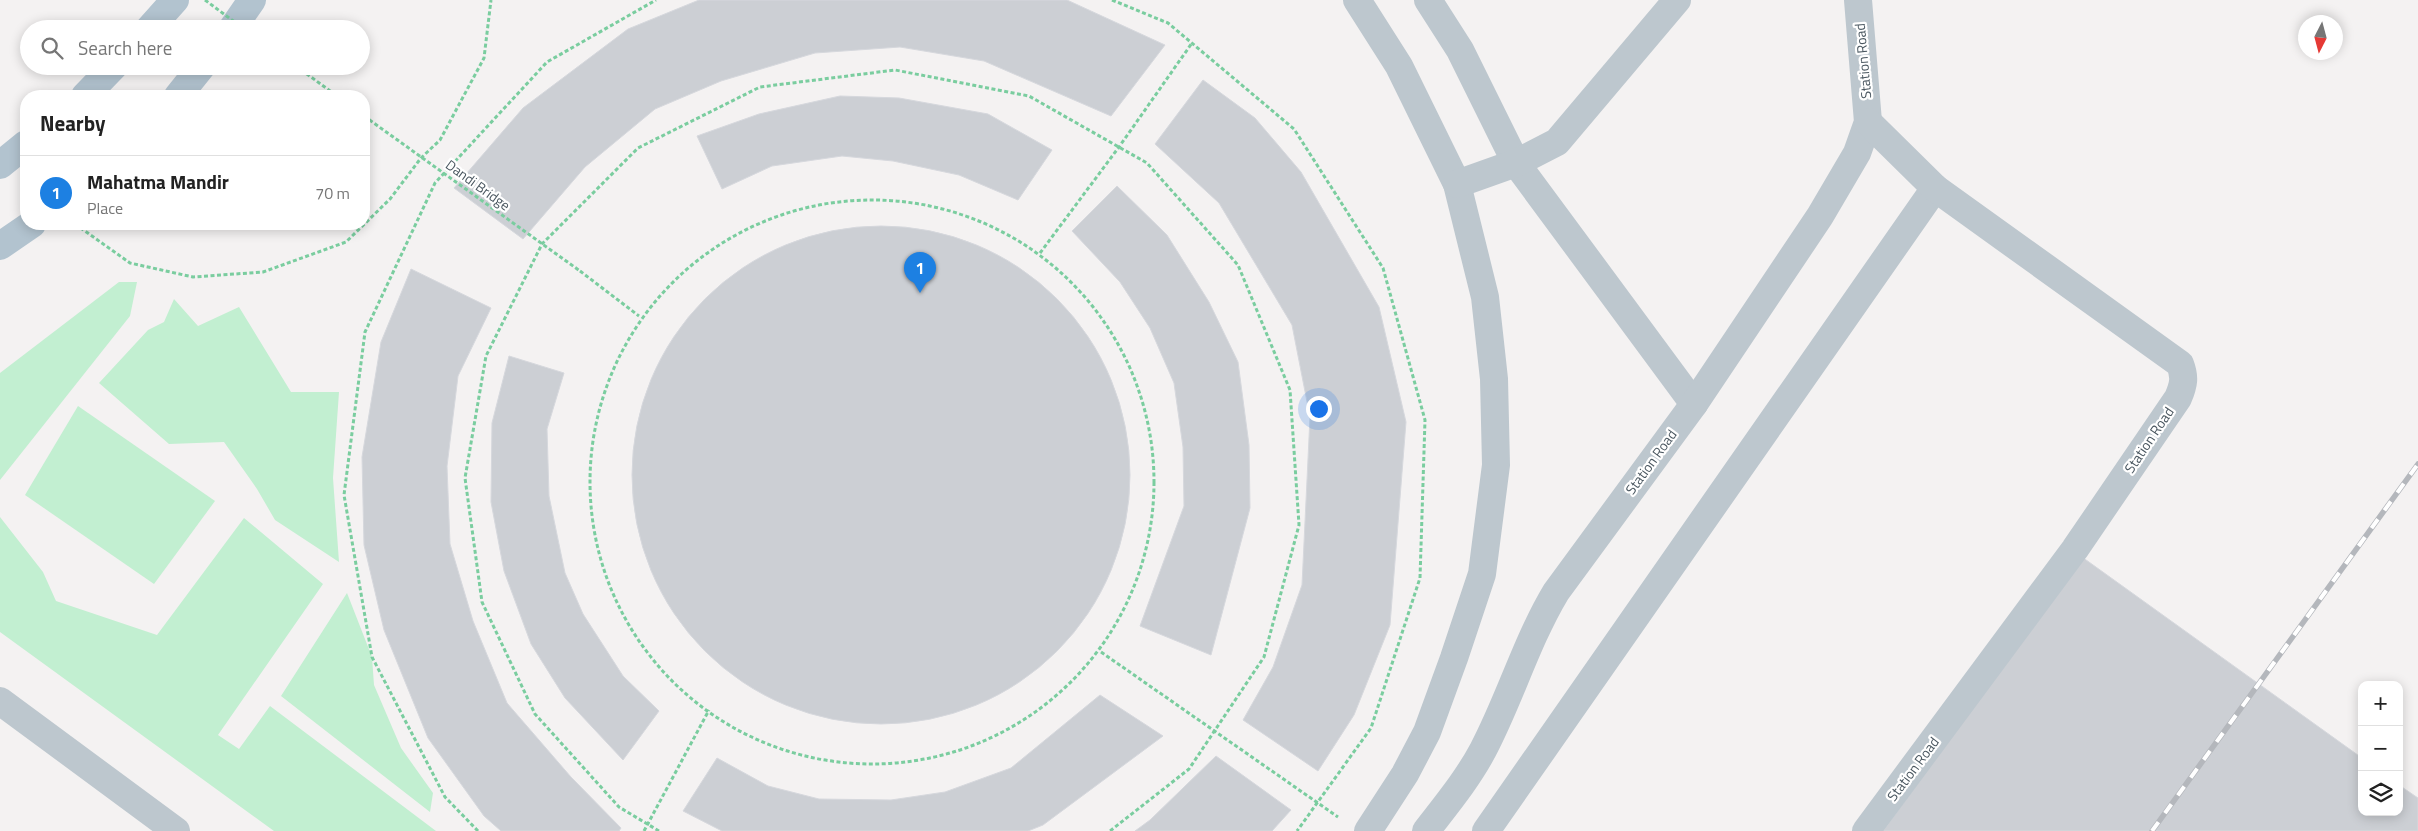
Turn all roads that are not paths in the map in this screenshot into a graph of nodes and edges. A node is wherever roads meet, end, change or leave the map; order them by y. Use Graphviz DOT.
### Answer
graph roads {
  1 [pos="175,0"];
  2 [pos="252,0"];
  3 [pos="1357,0"];
  4 [pos="1428,0"];
  5 [pos="1677,0"];
  6 [pos="1858,0"];
  7 [pos="157,20"];
  8 [pos="238,20"];
  9 [pos="105,75"];
  10 [pos="195,75"];
  11 [pos="91,90"];
  12 [pos="183,90"];
  13 [pos="1868,122"];
  14 [pos="20,149"];
  15 [pos="1516,163"];
  16 [pos="0,165"];
  17 [pos="1457,184"];
  18 [pos="1935,188"];
  19 [pos="23,230"];
  20 [pos="0,246"];
  21 [pos="1694,404"];
  22 [pos="0,701"];
  23 [pos="176,831"];
  24 [pos="1368,831"];
  25 [pos="1426,831"];
  26 [pos="1486,831"];
  27 [pos="1866,831"];
  1 -- 7 [label="main road"];
  2 -- 8 [label="main road"];
  3 -- 17 [label="lane"];
  4 -- 15 [label="lane"];
  5 -- 15 [label="lane"];
  6 -- 13 [label="lane, Station Road"];
  9 -- 11 [label="main road"];
  10 -- 12 [label="main road"];
  13 -- 18 [label="lane, Station Road"];
  13 -- 21 [label="lane, Station Road"];
  14 -- 16 [label="main road"];
  15 -- 17 [label="lane"];
  15 -- 21 [label="lane"];
  17 -- 24 [label="lane"];
  18 -- 26 [label="lane"];
  18 -- 27 [label="lane, Station Road"];
  19 -- 20 [label="main road"];
  21 -- 25 [label="lane, Station Road"];
  22 -- 23 [label="lane"];
}
